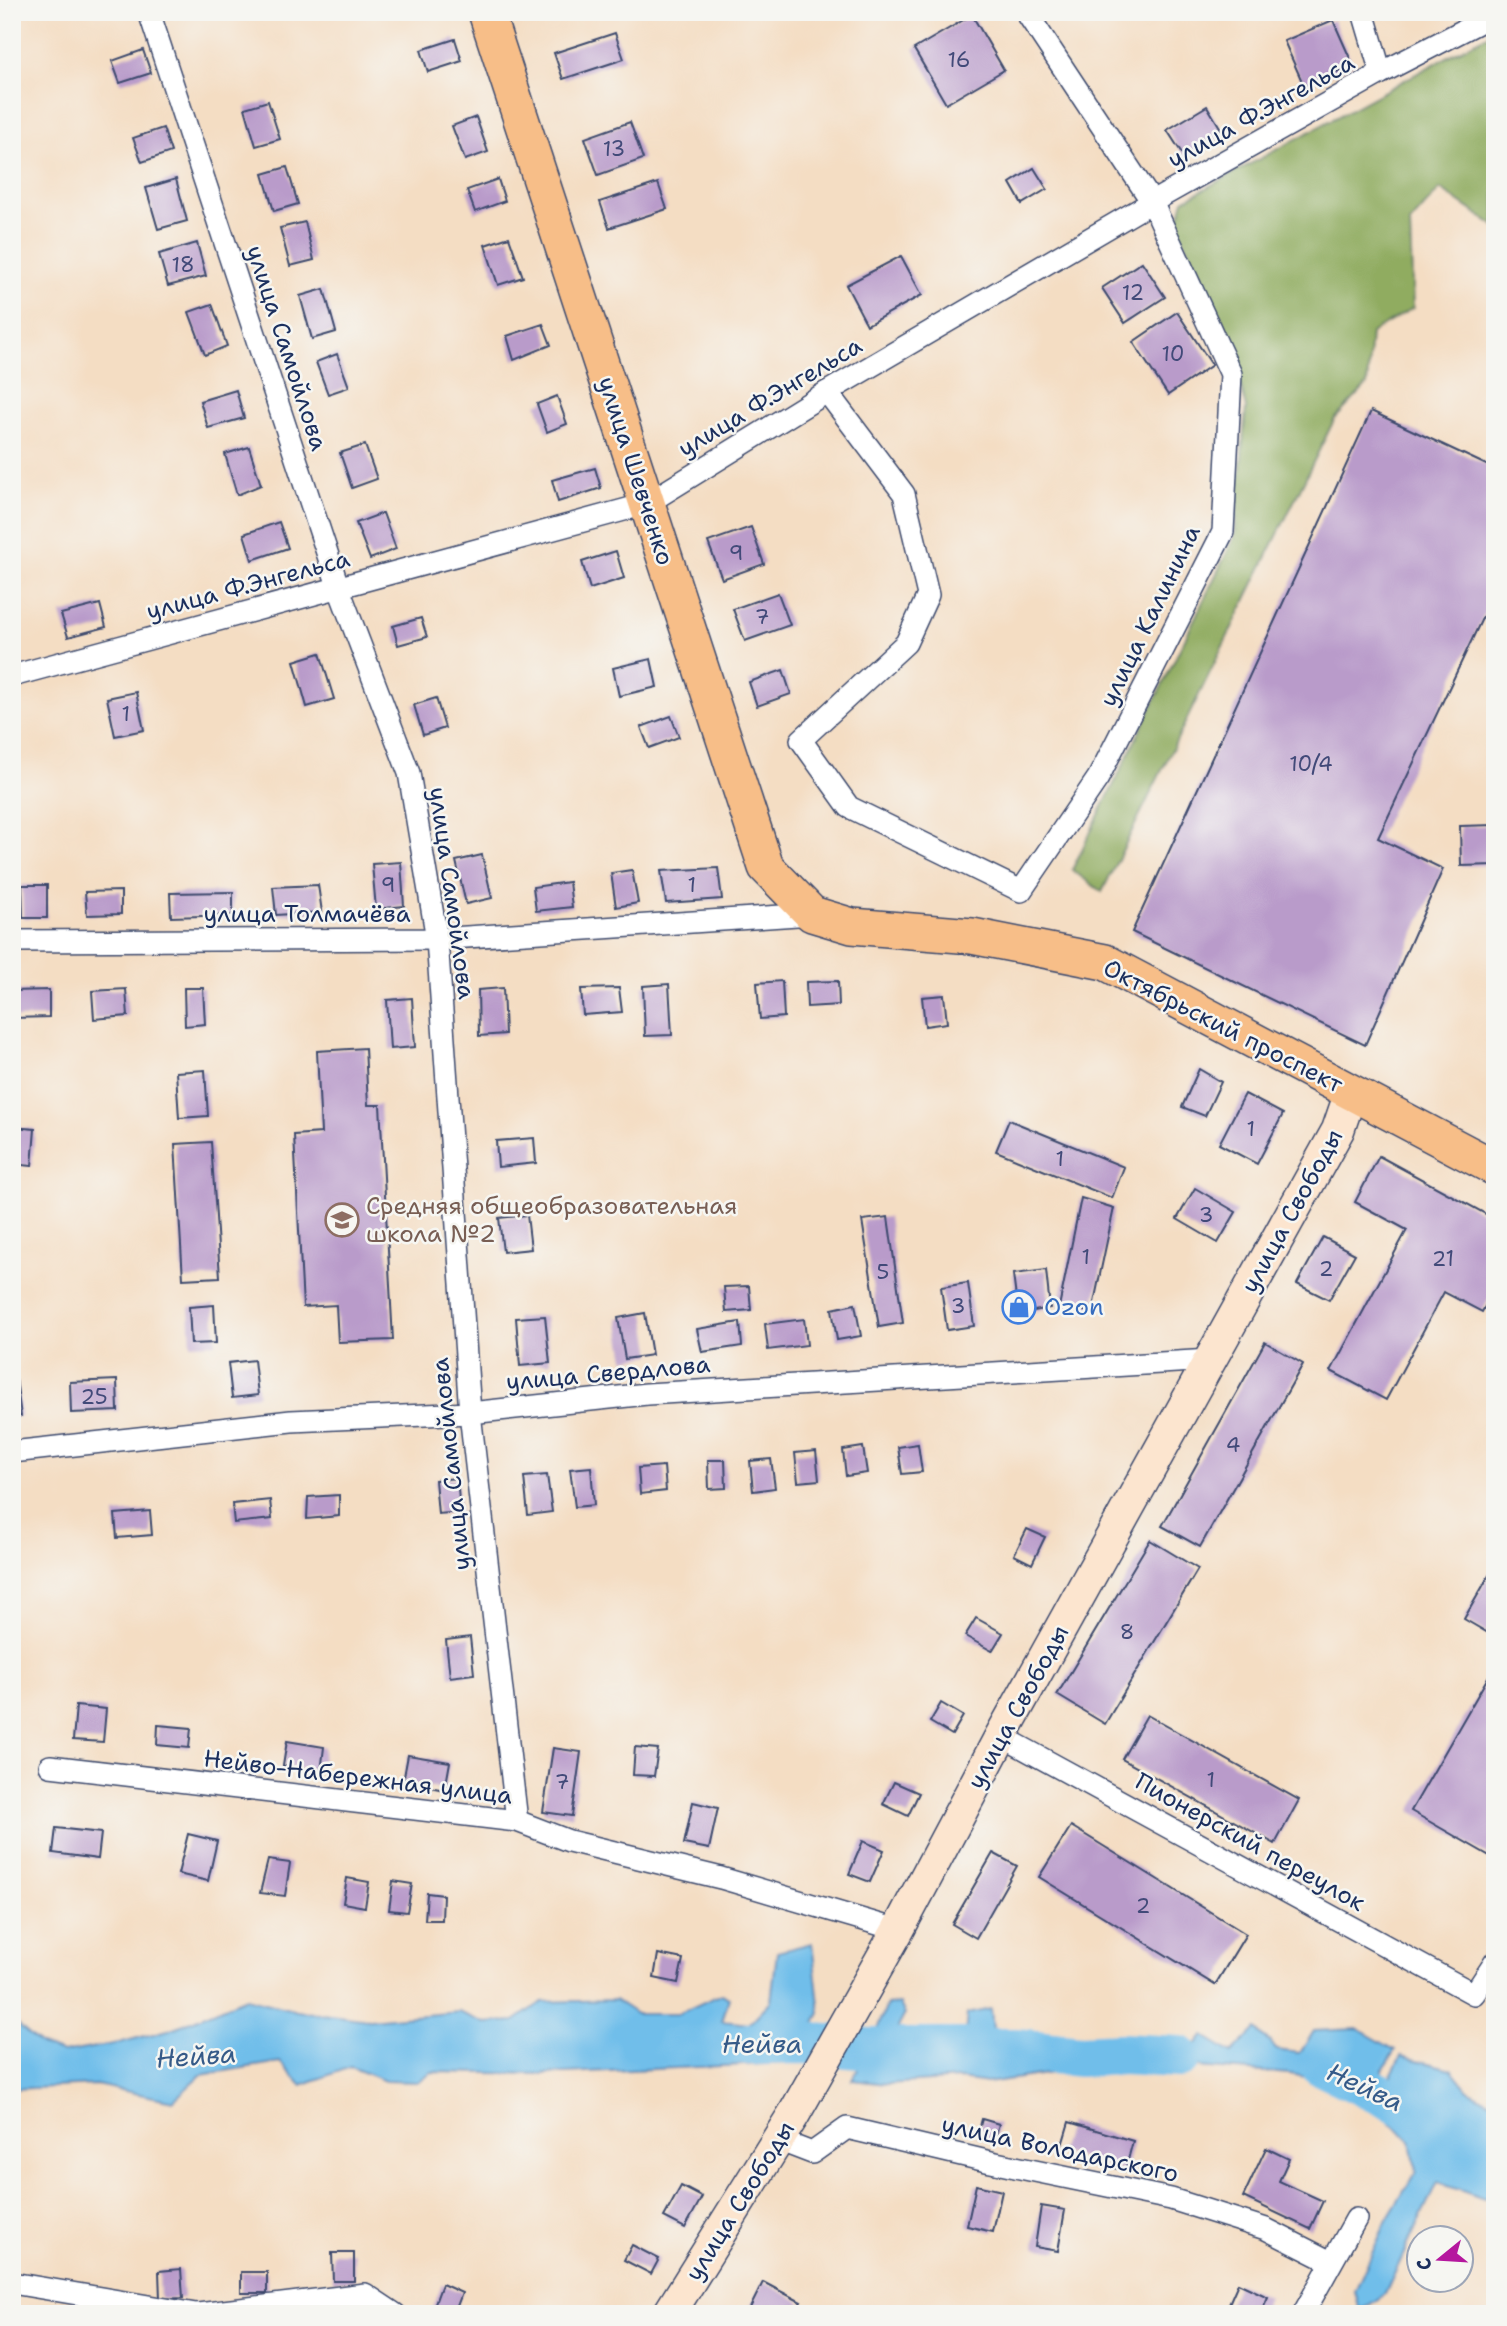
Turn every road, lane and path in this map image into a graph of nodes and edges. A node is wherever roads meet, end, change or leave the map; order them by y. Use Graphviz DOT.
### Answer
graph roads {
  1 [pos="149,12"];
  2 [pos="486,12"];
  3 [pos="1026,12"];
  4 [pos="1363,12"];
  5 [pos="1495,14"];
  6 [pos="1381,73"];
  7 [pos="1152,202"];
  8 [pos="827,392"];
  9 [pos="646,505"];
  10 [pos="339,589"];
  11 [pos="12,676"];
  12 [pos="812,914"];
  13 [pos="438,939"];
  14 [pos="12,941"];
  15 [pos="1352,1092"];
  16 [pos="1495,1168"];
  17 [pos="1210,1360"];
  18 [pos="470,1413"];
  19 [pos="12,1452"];
  20 [pos="1001,1736"];
  21 [pos="50,1766"];
  22 [pos="517,1821"];
  23 [pos="898,1930"];
  24 [pos="1495,1962"];
  25 [pos="786,2127"];
  26 [pos="1356,2219"];
  27 [pos="1331,2262"];
  28 [pos="12,2283"];
  29 [pos="197,2314"];
  30 [pos="396,2314"];
  31 [pos="669,2314"];
  32 [pos="1303,2314"];
  1 -- 10 [label="street, улица Самойлова"];
  2 -- 9 [label="main road, улица Шевченко"];
  3 -- 7 [label="street, улица Калинина"];
  4 -- 6 [label="street"];
  5 -- 6 [label="street, улица Ф.Энгельса"];
  6 -- 7 [label="street, улица Ф.Энгельса"];
  7 -- 8 [label="street, улица Ф.Энгельса"];
  7 -- 8 [label="street, улица Калинина"];
  8 -- 9 [label="street, улица Ф.Энгельса"];
  9 -- 10 [label="street, улица Ф.Энгельса"];
  9 -- 12 [label="main road, улица Шевченко"];
  10 -- 11 [label="street, улица Ф.Энгельса"];
  10 -- 13 [label="street, улица Самойлова"];
  12 -- 13 [label="street, улица Толмачёва"];
  12 -- 15 [label="main road, Октябрьский проспект"];
  13 -- 14 [label="street, улица Толмачёва"];
  13 -- 18 [label="street, улица Самойлова"];
  15 -- 16 [label="main road, Октябрьский проспект"];
  15 -- 17 [label="main road, улица Свободы"];
  17 -- 18 [label="street, улица Свердлова"];
  17 -- 20 [label="main road, улица Свободы"];
  18 -- 19 [label="street, улица Свердлова"];
  18 -- 22 [label="street, улица Самойлова"];
  20 -- 23 [label="main road, улица Свободы"];
  20 -- 24 [label="street, Пионерский переулок"];
  21 -- 22 [label="street, Нейво-Набережная улица"];
  22 -- 23 [label="street, Нейво-Набережная улица"];
  23 -- 25 [label="main road, улица Свободы"];
  25 -- 27 [label="street, улица Володарского"];
  25 -- 31 [label="main road, улица Свободы"];
  26 -- 27 [label="street"];
  27 -- 32 [label="street"];
  28 -- 29 [label="street"];
  29 -- 30 [label="street"];
}
